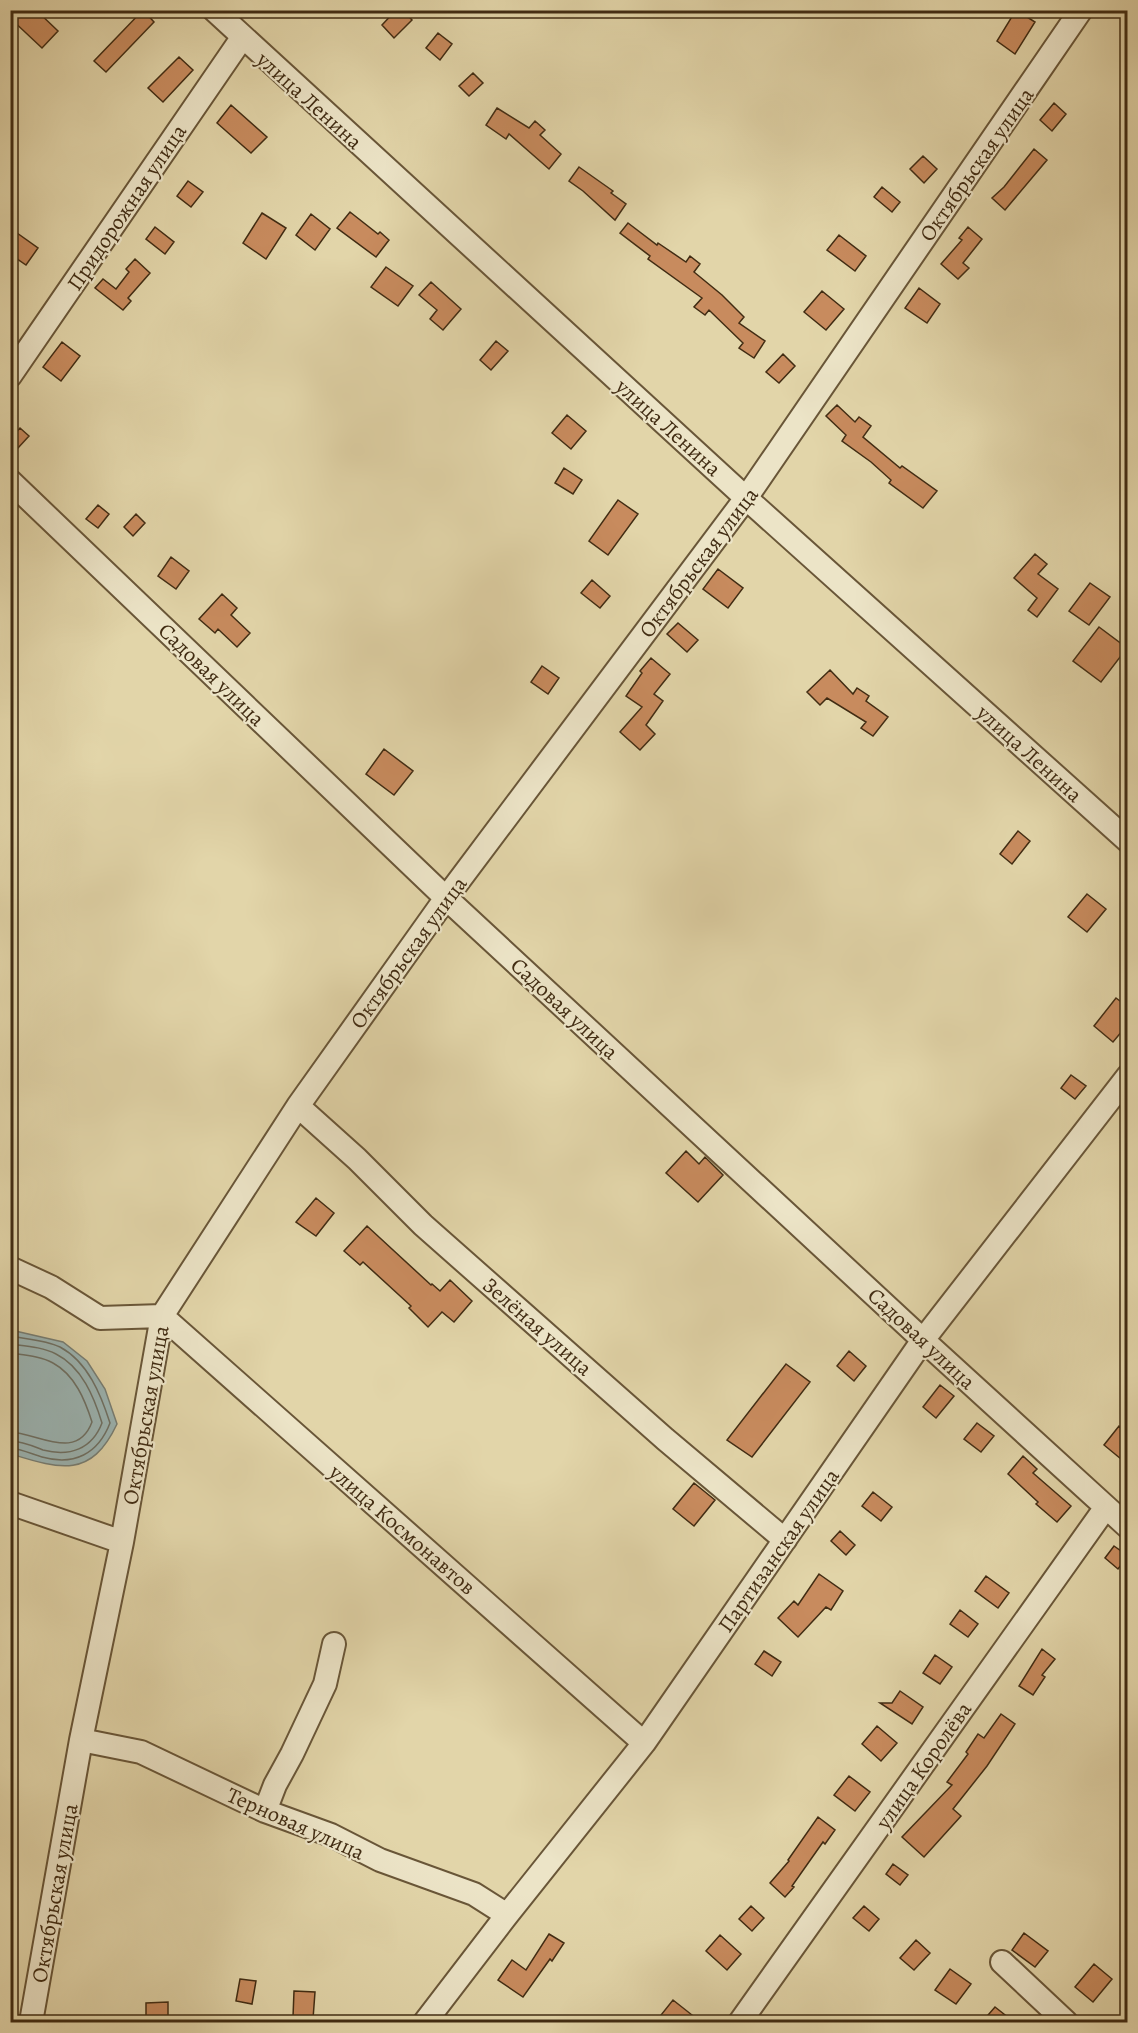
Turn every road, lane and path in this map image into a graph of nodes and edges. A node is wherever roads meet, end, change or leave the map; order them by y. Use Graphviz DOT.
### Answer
graph roads {
  1 [pos="214,10"];
  2 [pos="1081,10"];
  3 [pos="242,38"];
  4 [pos="10,376"];
  5 [pos="10,481"];
  6 [pos="747,498"];
  7 [pos="1128,841"];
  8 [pos="446,898"];
  9 [pos="1128,1076"];
  10 [pos="298,1106"];
  11 [pos="10,1268"];
  12 [pos="162,1316"];
  13 [pos="923,1340"];
  14 [pos="10,1503"];
  15 [pos="1106,1507"];
  16 [pos="1128,1527"];
  17 [pos="785,1540"];
  18 [pos="122,1542"];
  19 [pos="334,1644"];
  20 [pos="81,1740"];
  21 [pos="644,1743"];
  22 [pos="264,1811"];
  23 [pos="507,1915"];
  24 [pos="1002,1962"];
  25 [pos="31,2022"];
  26 [pos="425,2022"];
  27 [pos="740,2022"];
  28 [pos="1066,2022"];
  1 -- 3 [label="street, улица Ленина"];
  2 -- 6 [label="street, Октябрьская улица"];
  3 -- 4 [label="street, Придорожная улица"];
  3 -- 6 [label="street, улица Ленина"];
  5 -- 8 [label="street, Садовая улица"];
  6 -- 7 [label="street, улица Ленина"];
  6 -- 8 [label="street, Октябрьская улица"];
  8 -- 10 [label="street, Октябрьская улица"];
  8 -- 13 [label="street, Садовая улица"];
  9 -- 13 [label="street, Партизанская улица"];
  10 -- 12 [label="street, Октябрьская улица"];
  10 -- 17 [label="street, Зелёная улица"];
  11 -- 12 [label="street"];
  12 -- 18 [label="street, Октябрьская улица"];
  12 -- 21 [label="street, улица Космонавтов"];
  13 -- 15 [label="street, Садовая улица"];
  13 -- 17 [label="street, Партизанская улица"];
  14 -- 18 [label="street"];
  15 -- 16 [label="street, Садовая улица"];
  15 -- 27 [label="street, улица Королёва"];
  17 -- 21 [label="street, Партизанская улица"];
  18 -- 20 [label="street, Октябрьская улица"];
  19 -- 22 [label="street"];
  20 -- 22 [label="street, Терновая улица"];
  20 -- 25 [label="street, Октябрьская улица"];
  21 -- 23 [label="street, Партизанская улица"];
  22 -- 23 [label="street, Терновая улица"];
  23 -- 26 [label="street, Партизанская улица"];
  24 -- 28 [label="street"];
}
